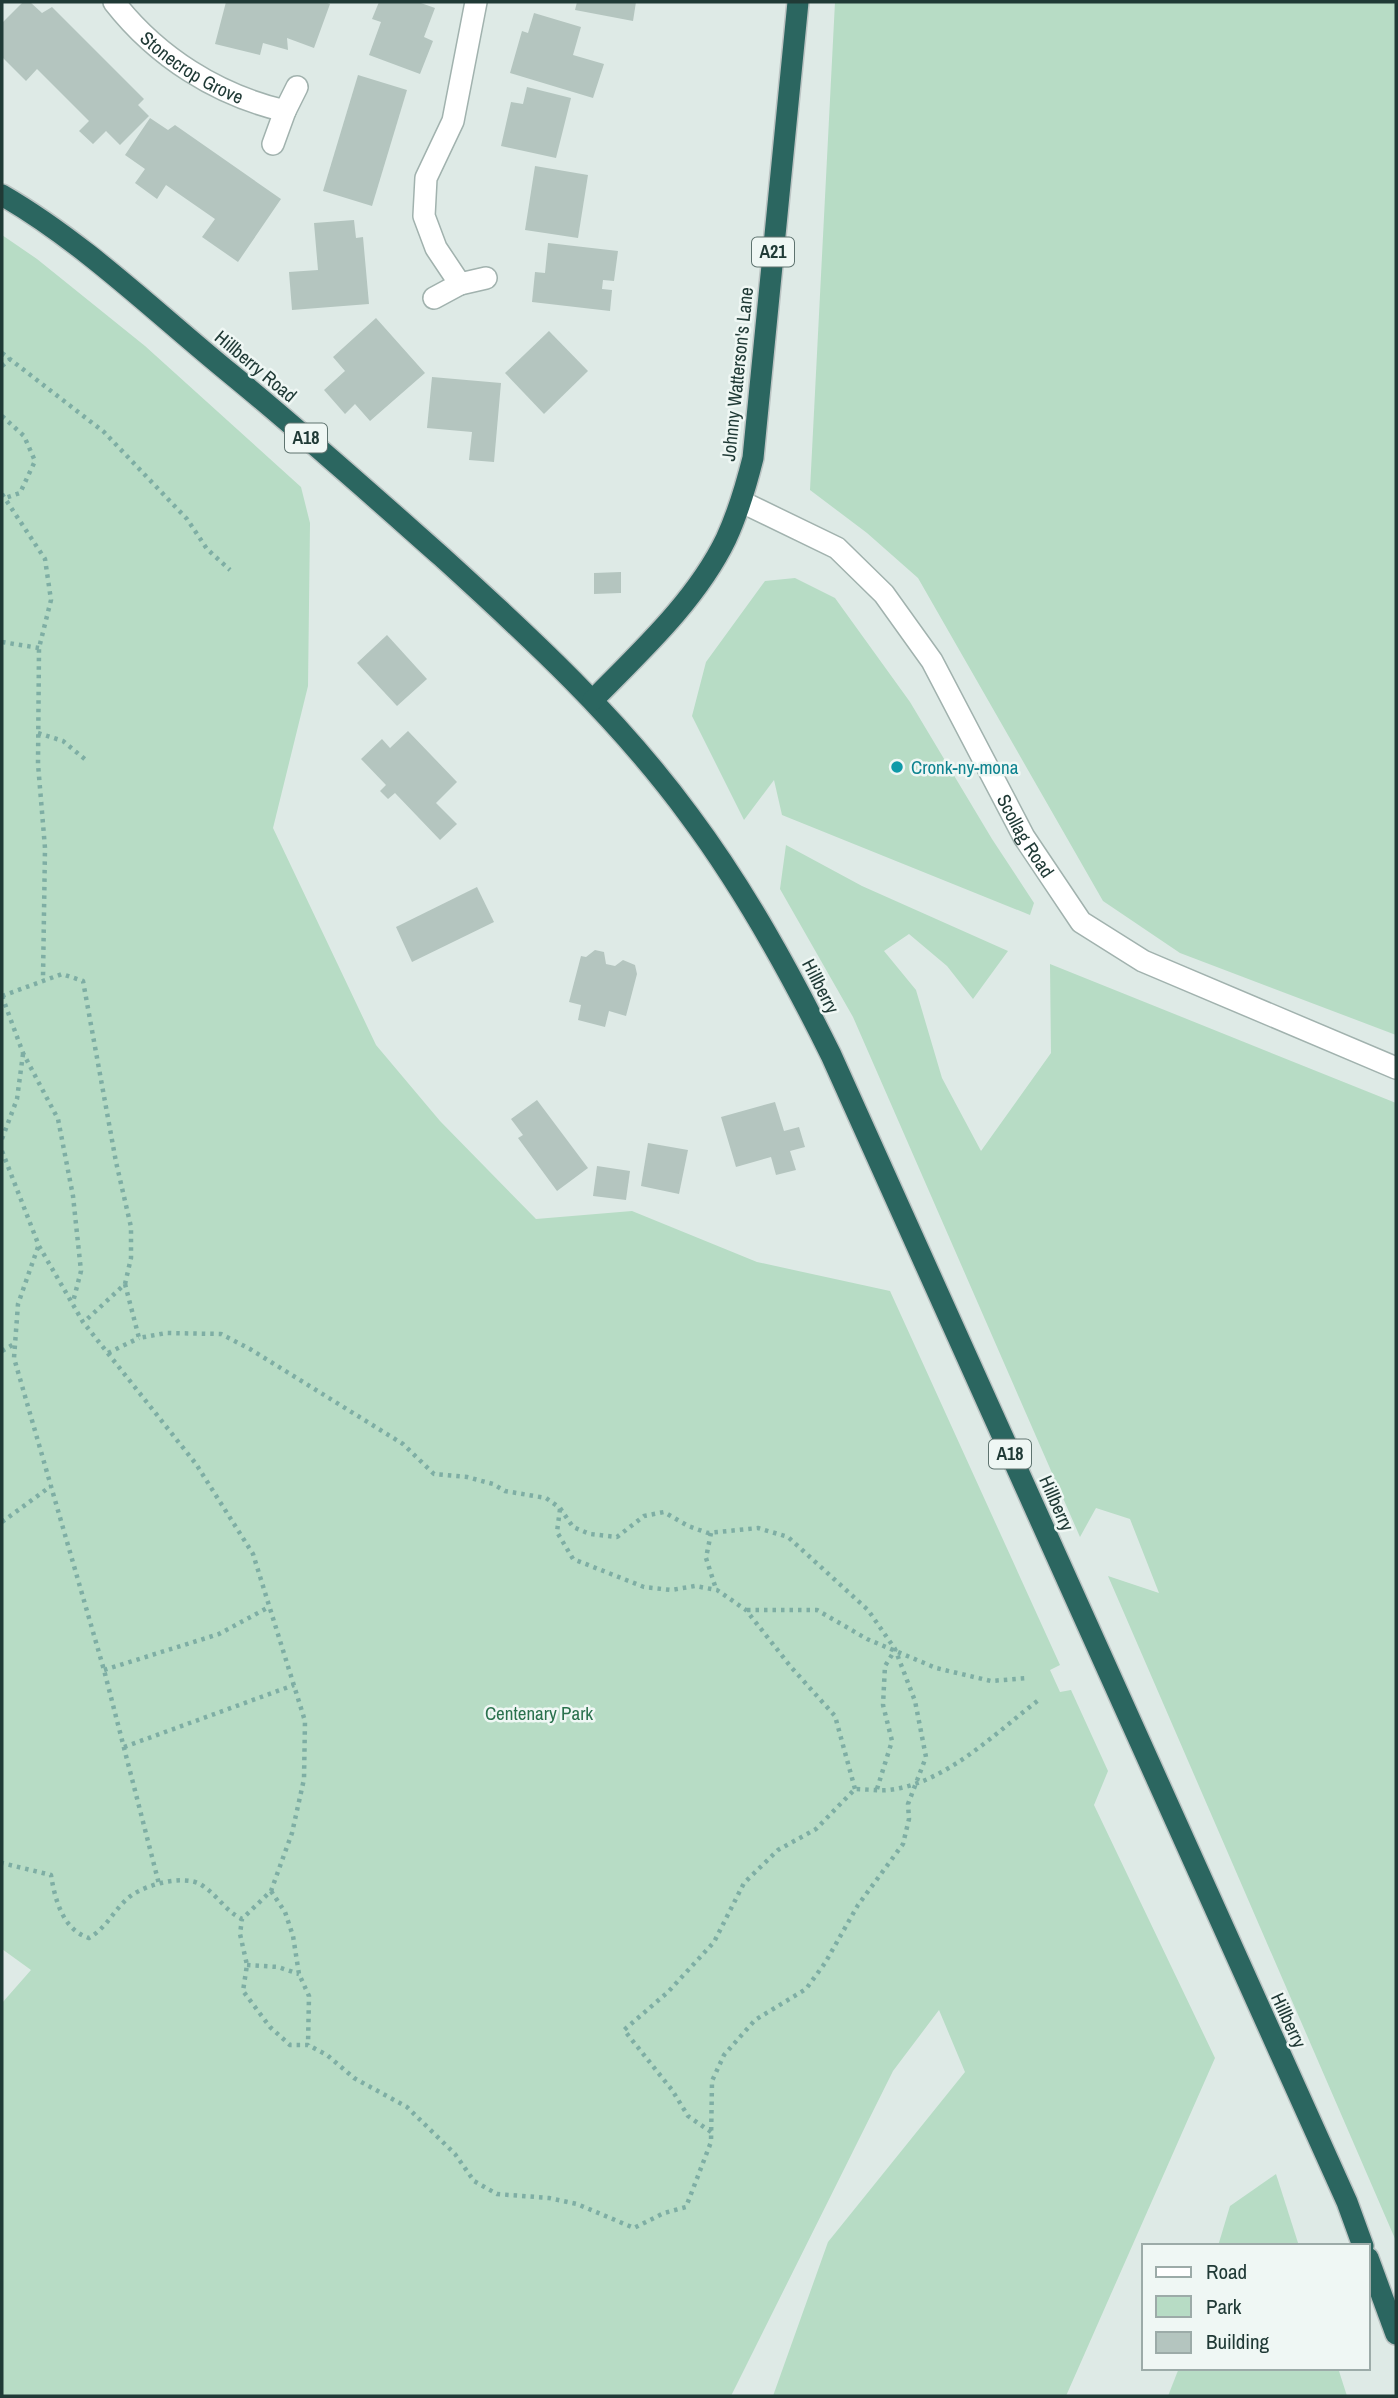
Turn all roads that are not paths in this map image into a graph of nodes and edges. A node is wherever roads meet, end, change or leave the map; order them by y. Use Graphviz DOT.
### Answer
graph roads {
  1 [pos="114,2"];
  2 [pos="476,2"];
  3 [pos="797,2"];
  4 [pos="297,87"];
  5 [pos="285,111"];
  6 [pos="273,144"];
  7 [pos="2,195"];
  8 [pos="486,278"];
  9 [pos="460,284"];
  10 [pos="434,298"];
  11 [pos="742,502"];
  12 [pos="593,700"];
  13 [pos="1396,1068"];
  14 [pos="1362,2244"];
  15 [pos="1370,2263"];
  16 [pos="1396,2334"];
  1 -- 5 [label="street, Stonecrop Grove"];
  2 -- 9 [label="street"];
  3 -- 11 [label="highway, Johnny Watterson's Lane / A21"];
  4 -- 5 [label="street"];
  5 -- 6 [label="street"];
  7 -- 12 [label="highway, Hillberry Road / A18"];
  8 -- 9 [label="street"];
  9 -- 10 [label="street"];
  11 -- 12 [label="highway, Johnny Watterson's Lane / A21"];
  11 -- 13 [label="street, Scollag Road"];
  12 -- 14 [label="highway, Hillberry / A18"];
  15 -- 16 [label="highway"];
}
